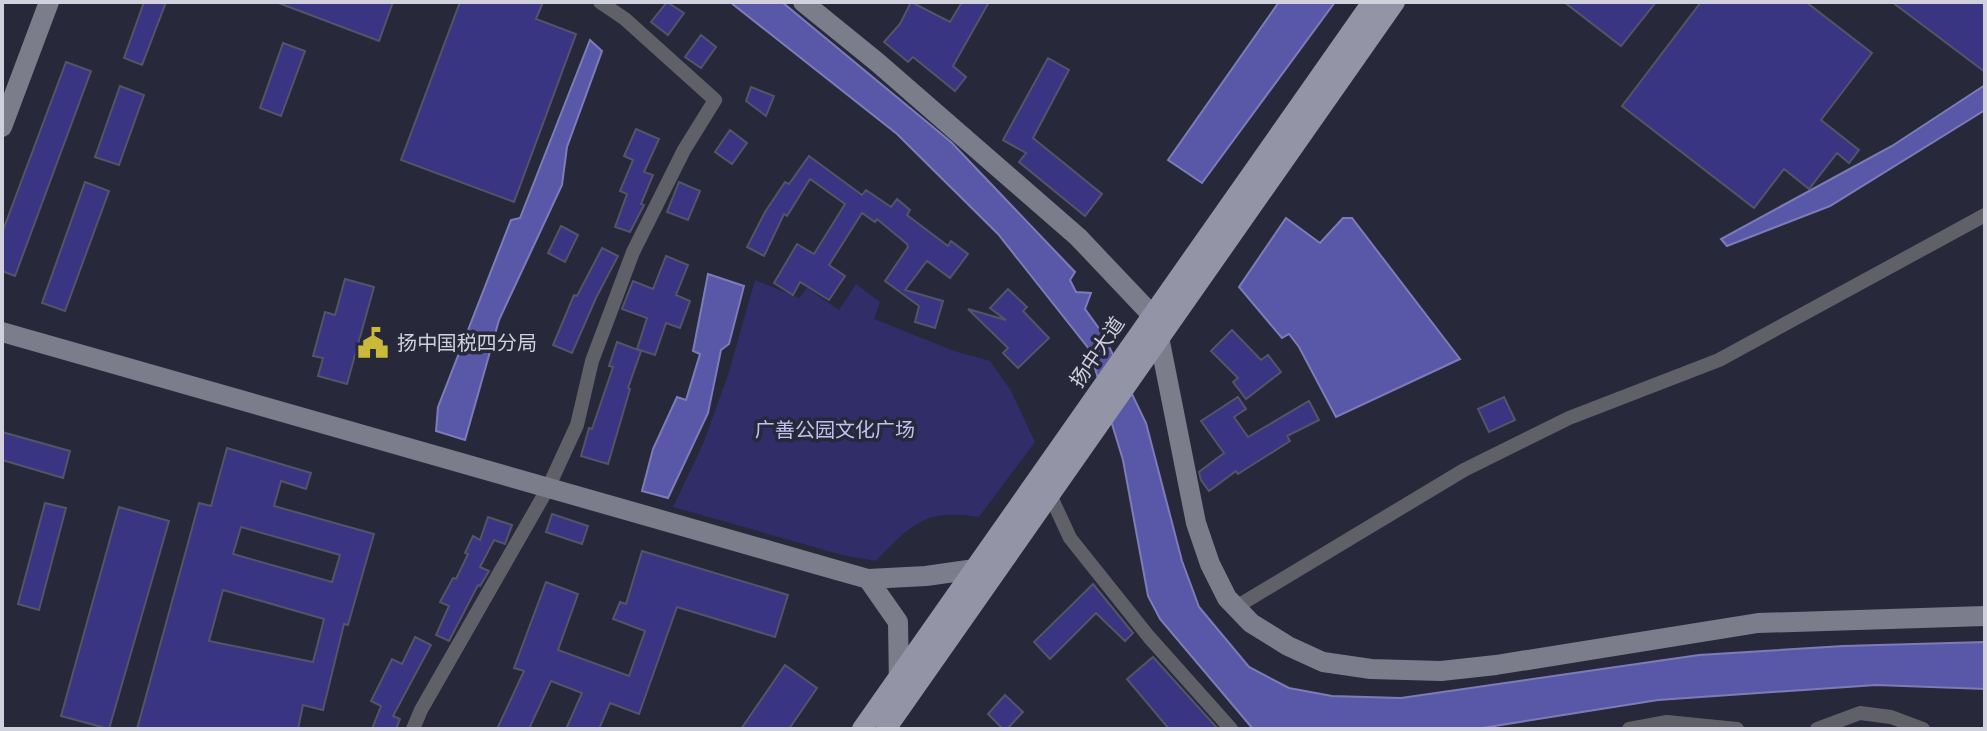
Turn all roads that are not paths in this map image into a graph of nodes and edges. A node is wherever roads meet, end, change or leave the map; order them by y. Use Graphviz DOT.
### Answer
graph roads {
  1 [pos="49,2"];
  2 [pos="600,2"];
  3 [pos="803,2"];
  4 [pos="1372,2"];
  5 [pos="1395,2"];
  6 [pos="2,127"];
  7 [pos="1985,215"];
  8 [pos="1151,314"];
  9 [pos="2,332"];
  10 [pos="1159,337"];
  11 [pos="548,488"];
  12 [pos="1043,491"];
  13 [pos="975,569"];
  14 [pos="868,579"];
  15 [pos="1236,607"];
  16 [pos="1985,616"];
  17 [pos="899,676"];
  18 [pos="899,711"];
  19 [pos="413,729"];
  20 [pos="862,729"];
  21 [pos="886,729"];
  22 [pos="1231,729"];
  23 [pos="1629,729"];
  24 [pos="1737,729"];
  25 [pos="1817,729"];
  26 [pos="1923,729"];
  1 -- 6 [label="street"];
  2 -- 11 [label="street"];
  3 -- 8 [label="street"];
  4 -- 8 [label="main road, 扬中大道"];
  5 -- 10 [label="main road, 扬中大道"];
  7 -- 15 [label="street"];
  8 -- 10 [label="street"];
  8 -- 12 [label="main road, 扬中大道"];
  9 -- 11 [label="street"];
  10 -- 12 [label="main road, 扬中大道"];
  10 -- 15 [label="street"];
  11 -- 14 [label="street"];
  11 -- 19 [label="street"];
  12 -- 13 [label="main road, 扬中大道"];
  12 -- 18 [label="main road, 扬中大道"];
  12 -- 22 [label="street"];
  13 -- 14 [label="street"];
  13 -- 17 [label="main road, 扬中大道"];
  14 -- 17 [label="street"];
  15 -- 16 [label="street"];
  17 -- 18 [label="street"];
  17 -- 20 [label="main road, 扬中大道"];
  18 -- 21 [label="main road, 扬中大道"];
  23 -- 24 [label="street"];
  25 -- 26 [label="street"];
}
